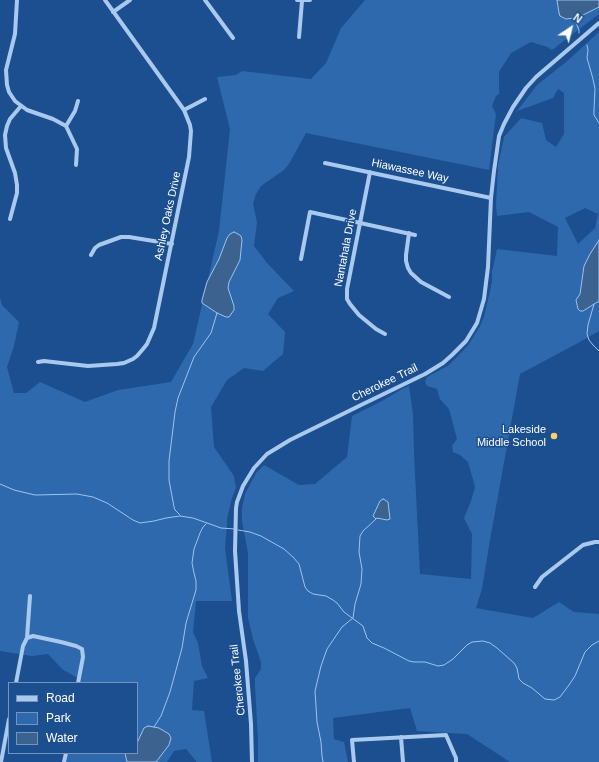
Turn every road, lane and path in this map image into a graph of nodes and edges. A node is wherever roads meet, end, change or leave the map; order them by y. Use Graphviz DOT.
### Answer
graph roads {
  1 [pos="16,0"];
  2 [pos="105,0"];
  3 [pos="130,0"];
  4 [pos="205,0"];
  5 [pos="300,0"];
  6 [pos="310,0"];
  7 [pos="113,12"];
  8 [pos="599,24"];
  9 [pos="299,37"];
  10 [pos="232,38"];
  11 [pos="205,98"];
  12 [pos="78,101"];
  13 [pos="21,106"];
  14 [pos="184,110"];
  15 [pos="66,126"];
  16 [pos="325,163"];
  17 [pos="76,165"];
  18 [pos="370,172"];
  19 [pos="491,198"];
  20 [pos="10,219"];
  21 [pos="360,223"];
  22 [pos="409,234"];
  23 [pos="415,235"];
  24 [pos="172,244"];
  25 [pos="91,255"];
  26 [pos="300,259"];
  27 [pos="449,297"];
  28 [pos="385,334"];
  29 [pos="38,362"];
  30 [pos="599,542"];
  31 [pos="535,587"];
  32 [pos="30,596"];
  33 [pos="27,638"];
  34 [pos="16,682"];
  35 [pos="78,682"];
  36 [pos="8,724"];
  37 [pos="402,737"];
  38 [pos="1,762"];
  39 [pos="252,762"];
  40 [pos="354,762"];
  41 [pos="403,762"];
  42 [pos="456,762"];
  1 -- 13 [label="street"];
  2 -- 7 [label="street, Ashley Oaks Drive"];
  3 -- 7 [label="street"];
  4 -- 10 [label="street"];
  5 -- 6 [label="street"];
  5 -- 9 [label="street"];
  7 -- 14 [label="street, Ashley Oaks Drive"];
  8 -- 19 [label="street, Cherokee Trail"];
  11 -- 14 [label="street"];
  12 -- 15 [label="street"];
  13 -- 15 [label="street"];
  13 -- 20 [label="street"];
  14 -- 24 [label="street, Ashley Oaks Drive"];
  15 -- 17 [label="street"];
  16 -- 18 [label="street, Hiawassee Way"];
  18 -- 19 [label="street, Hiawassee Way"];
  18 -- 21 [label="street, Nantahala Drive"];
  19 -- 39 [label="street, Cherokee Trail"];
  21 -- 22 [label="street"];
  21 -- 26 [label="street"];
  21 -- 28 [label="street, Nantahala Drive"];
  22 -- 23 [label="street"];
  22 -- 27 [label="street"];
  24 -- 25 [label="street"];
  24 -- 29 [label="street, Ashley Oaks Drive"];
  30 -- 31 [label="street"];
  32 -- 33 [label="street"];
  33 -- 34 [label="street"];
  33 -- 35 [label="street"];
  36 -- 38 [label="street"];
  37 -- 40 [label="street"];
  37 -- 41 [label="street"];
  37 -- 42 [label="street"];
}
